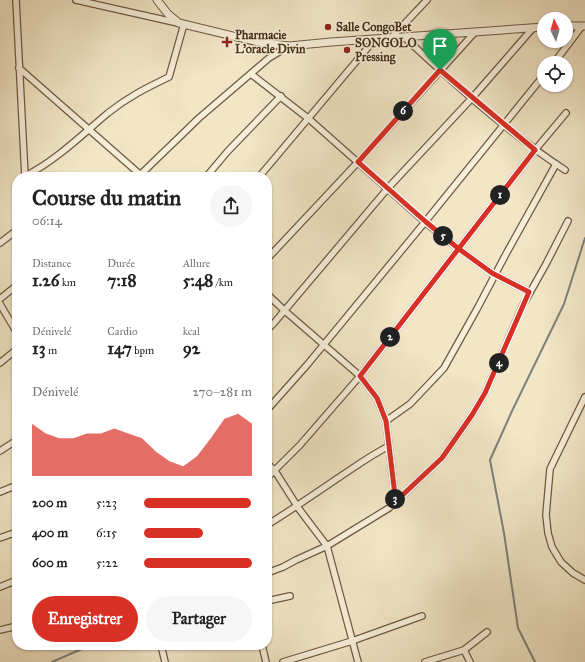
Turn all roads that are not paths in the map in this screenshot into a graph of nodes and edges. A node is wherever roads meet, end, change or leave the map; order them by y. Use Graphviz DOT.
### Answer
graph roads {
  1 [pos="16,0"];
  2 [pos="76,0"];
  3 [pos="156,0"];
  4 [pos="426,0"];
  5 [pos="181,24"];
  6 [pos="573,26"];
  7 [pos="584,26"];
  8 [pos="533,28"];
  9 [pos="537,28"];
  10 [pos="475,32"];
  11 [pos="404,37"];
  12 [pos="391,38"];
  13 [pos="375,39"];
  14 [pos="289,46"];
  15 [pos="560,56"];
  16 [pos="19,68"];
  17 [pos="440,70"];
  18 [pos="251,74"];
  19 [pos="537,84"];
  20 [pos="281,96"];
  21 [pos="472,98"];
  22 [pos="566,113"];
  23 [pos="308,119"];
  24 [pos="504,125"];
  25 [pos="88,130"];
  26 [pos="535,150"];
  27 [pos="358,162"];
  28 [pos="556,164"];
  29 [pos="565,170"];
  30 [pos="25,172"];
  31 [pos="32,172"];
  32 [pos="136,172"];
  33 [pos="145,172"];
  34 [pos="210,172"];
  35 [pos="263,172"];
  36 [pos="388,188"];
  37 [pos="568,221"];
  38 [pos="426,222"];
  39 [pos="12,234"];
  40 [pos="0,243"];
  41 [pos="459,249"];
  42 [pos="272,254"];
  43 [pos="495,274"];
  44 [pos="12,289"];
  45 [pos="529,292"];
  46 [pos="0,299"];
  47 [pos="272,299"];
  48 [pos="0,304"];
  49 [pos="284,311"];
  50 [pos="12,324"];
  51 [pos="272,324"];
  52 [pos="324,344"];
  53 [pos="12,352"];
  54 [pos="0,363"];
  55 [pos="360,376"];
  56 [pos="585,397"];
  57 [pos="272,404"];
  58 [pos="386,421"];
  59 [pos="12,443"];
  60 [pos="389,446"];
  61 [pos="0,451"];
  62 [pos="272,468"];
  63 [pos="275,471"];
  64 [pos="272,474"];
  65 [pos="12,487"];
  66 [pos="0,492"];
  67 [pos="394,503"];
  68 [pos="297,506"];
  69 [pos="272,522"];
  70 [pos="12,534"];
  71 [pos="0,538"];
  72 [pos="327,546"];
  73 [pos="272,571"];
  74 [pos="585,580"];
  75 [pos="12,582"];
  76 [pos="0,587"];
  77 [pos="290,596"];
  78 [pos="272,600"];
  79 [pos="422,616"];
  80 [pos="12,627"];
  81 [pos="0,630"];
  82 [pos="487,632"];
  83 [pos="352,640"];
  84 [pos="162,650"];
  85 [pos="263,650"];
  86 [pos="464,650"];
  87 [pos="165,662"];
  88 [pos="266,662"];
  89 [pos="283,662"];
  90 [pos="358,662"];
  91 [pos="425,662"];
  92 [pos="470,662"];
  1 -- 16 [label="street"];
  2 -- 5 [label="street"];
  3 -- 5 [label="street"];
  4 -- 12 [label="street"];
  5 -- 14 [label="street"];
  5 -- 25 [label="street"];
  6 -- 7 [label="street"];
  7 -- 15 [label="street"];
  8 -- 9 [label="street"];
  8 -- 10 [label="street"];
  8 -- 21 [label="street"];
  10 -- 11 [label="street"];
  10 -- 17 [label="street"];
  11 -- 12 [label="street"];
  11 -- 17 [label="street"];
  12 -- 13 [label="street"];
  13 -- 14 [label="street"];
  13 -- 23 [label="street"];
  14 -- 18 [label="street"];
  16 -- 25 [label="street"];
  16 -- 30 [label="street"];
  17 -- 21 [label="street"];
  17 -- 27 [label="street"];
  18 -- 20 [label="street"];
  18 -- 33 [label="street"];
  19 -- 24 [label="street"];
  20 -- 23 [label="street"];
  20 -- 34 [label="street"];
  21 -- 24 [label="street"];
  21 -- 36 [label="street"];
  22 -- 26 [label="street"];
  23 -- 27 [label="street"];
  23 -- 35 [label="street"];
  24 -- 26 [label="street"];
  24 -- 38 [label="street"];
  25 -- 31 [label="street"];
  25 -- 32 [label="street"];
  26 -- 28 [label="street"];
  26 -- 41 [label="street"];
  27 -- 36 [label="street"];
  27 -- 42 [label="street"];
  28 -- 29 [label="street"];
  28 -- 43 [label="street"];
  36 -- 38 [label="street"];
  36 -- 49 [label="street"];
  37 -- 45 [label="street"];
  38 -- 41 [label="street"];
  38 -- 52 [label="street"];
  39 -- 40 [label="street"];
  41 -- 43 [label="street"];
  41 -- 55 [label="street"];
  43 -- 45 [label="street"];
  43 -- 58 [label="street"];
  44 -- 46 [label="street"];
  45 -- 67 [label="street"];
  47 -- 49 [label="street"];
  48 -- 50 [label="street"];
  49 -- 51 [label="street"];
  49 -- 52 [label="street"];
  52 -- 55 [label="street"];
  52 -- 57 [label="street"];
  53 -- 54 [label="street"];
  55 -- 58 [label="street"];
  55 -- 63 [label="street"];
  56 -- 74 [label="street"];
  58 -- 60 [label="street"];
  59 -- 61 [label="street"];
  60 -- 67 [label="street"];
  60 -- 68 [label="street"];
  62 -- 63 [label="street"];
  63 -- 64 [label="street"];
  63 -- 68 [label="street"];
  65 -- 66 [label="street"];
  67 -- 72 [label="street"];
  68 -- 69 [label="street"];
  68 -- 72 [label="street"];
  70 -- 71 [label="street"];
  72 -- 73 [label="street"];
  72 -- 83 [label="street"];
  75 -- 76 [label="street"];
  77 -- 78 [label="street"];
  79 -- 83 [label="street"];
  80 -- 81 [label="street"];
  82 -- 86 [label="street"];
  83 -- 89 [label="street"];
  83 -- 90 [label="street"];
  84 -- 87 [label="street"];
  85 -- 88 [label="street"];
  86 -- 91 [label="street"];
  86 -- 92 [label="street"];
}
